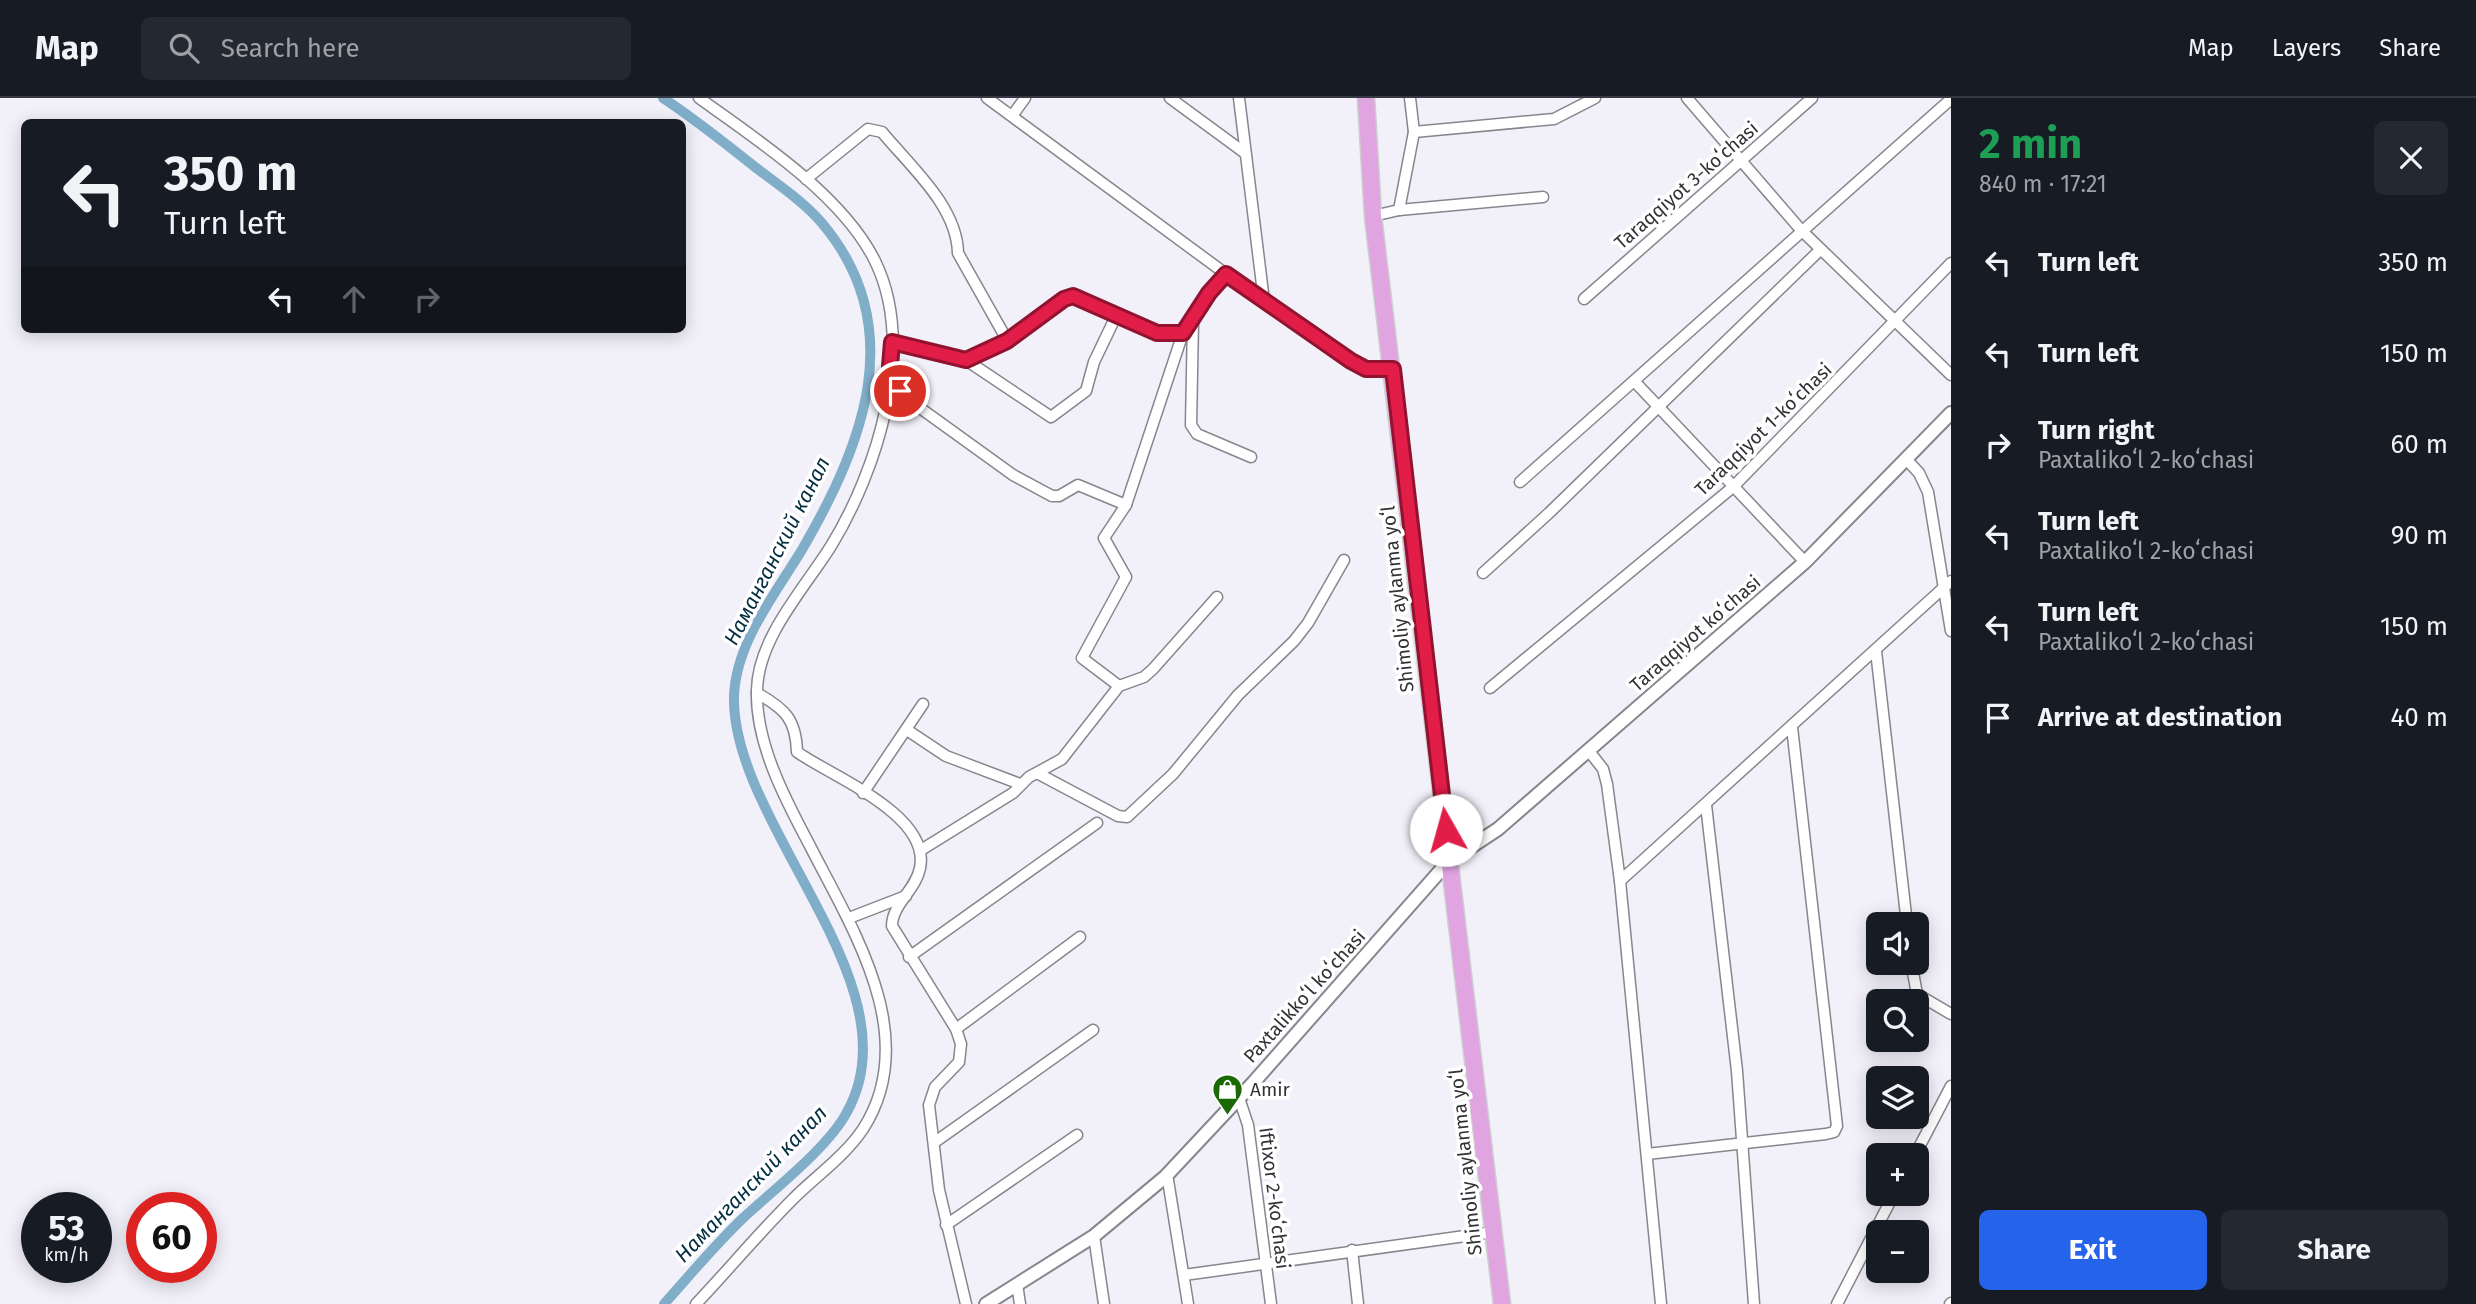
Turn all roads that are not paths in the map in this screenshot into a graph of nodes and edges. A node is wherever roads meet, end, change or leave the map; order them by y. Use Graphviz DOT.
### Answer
graph roads {
  1 [pos="699,98"];
  2 [pos="987,98"];
  3 [pos="1025,98"];
  4 [pos="1170,98"];
  5 [pos="1239,98"];
  6 [pos="1366,98"];
  7 [pos="1410,98"];
  8 [pos="1595,98"];
  9 [pos="1687,98"];
  10 [pos="1812,98"];
  11 [pos="1951,99"];
  12 [pos="1012,116"];
  13 [pos="1414,132"];
  14 [pos="1245,153"];
  15 [pos="1739,161"];
  16 [pos="806,179"];
  17 [pos="1543,197"];
  18 [pos="1399,210"];
  19 [pos="1373,216"];
  20 [pos="1801,230"];
  21 [pos="1821,250"];
  22 [pos="1951,263"];
  23 [pos="1226,274"];
  24 [pos="1584,299"];
  25 [pos="1264,301"];
  26 [pos="1116,316"];
  27 [pos="1193,320"];
  28 [pos="1895,320"];
  29 [pos="1183,333"];
  30 [pos="1007,341"];
  31 [pos="892,342"];
  32 [pos="966,360"];
  33 [pos="890,366"];
  34 [pos="1393,369"];
  35 [pos="1951,375"];
  36 [pos="1635,382"];
  37 [pos="1659,405"];
  38 [pos="1951,413"];
  39 [pos="1251,457"];
  40 [pos="1906,459"];
  41 [pos="1520,482"];
  42 [pos="1733,487"];
  43 [pos="1126,505"];
  44 [pos="1345,560"];
  45 [pos="1805,562"];
  46 [pos="1483,573"];
  47 [pos="1947,584"];
  48 [pos="1217,597"];
  49 [pos="1951,631"];
  50 [pos="1876,651"];
  51 [pos="1119,686"];
  52 [pos="1490,688"];
  53 [pos="757,693"];
  54 [pos="923,704"];
  55 [pos="1792,727"];
  56 [pos="905,733"];
  57 [pos="1589,751"];
  58 [pos="1037,772"];
  59 [pos="1020,784"];
  60 [pos="863,793"];
  61 [pos="1706,805"];
  62 [pos="1097,823"];
  63 [pos="921,850"];
  64 [pos="1448,862"];
  65 [pos="1620,881"];
  66 [pos="906,896"];
  67 [pos="1906,912"];
  68 [pos="849,918"];
  69 [pos="1080,937"];
  70 [pos="909,957"];
  71 [pos="1913,975"];
  72 [pos="1951,1014"];
  73 [pos="957,1029"];
  74 [pos="1093,1030"];
  75 [pos="1951,1086"];
  76 [pos="1239,1098"];
  77 [pos="1077,1135"];
  78 [pos="935,1142"];
  79 [pos="1742,1143"];
  80 [pos="1921,1143"];
  81 [pos="1647,1154"];
  82 [pos="1167,1174"];
  83 [pos="1888,1206"];
  84 [pos="946,1225"];
  85 [pos="1494,1232"];
  86 [pos="1094,1236"];
  87 [pos="1352,1250"];
  88 [pos="1265,1263"];
  89 [pos="1184,1275"];
  90 [pos="1017,1284"];
  91 [pos="696,1304"];
  92 [pos="965,1304"];
  93 [pos="986,1304"];
  94 [pos="1020,1304"];
  95 [pos="1104,1304"];
  96 [pos="1188,1304"];
  97 [pos="1271,1304"];
  98 [pos="1358,1304"];
  99 [pos="1502,1304"];
  100 [pos="1661,1304"];
  101 [pos="1754,1304"];
  102 [pos="1837,1304"];
  1 -- 16 [label="street"];
  2 -- 12 [label="street"];
  3 -- 12 [label="street"];
  4 -- 14 [label="street"];
  5 -- 14 [label="street"];
  6 -- 19 [label="main road, Shimoliy aylanma yoʻl"];
  7 -- 13 [label="street"];
  8 -- 13 [label="street"];
  9 -- 15 [label="street"];
  10 -- 15 [label="street, Taraqqiyot 3-koʻchasi"];
  11 -- 20 [label="street"];
  12 -- 23 [label="street"];
  13 -- 18 [label="street"];
  14 -- 25 [label="street"];
  15 -- 20 [label="street"];
  15 -- 24 [label="street, Taraqqiyot 3-koʻchasi"];
  16 -- 30 [label="street"];
  16 -- 31 [label="street"];
  17 -- 18 [label="street"];
  18 -- 19 [label="street"];
  19 -- 34 [label="main road, Shimoliy aylanma yoʻl"];
  20 -- 21 [label="street"];
  20 -- 36 [label="street"];
  21 -- 28 [label="street"];
  21 -- 37 [label="street"];
  22 -- 28 [label="street, Taraqqiyot 1-koʻchasi"];
  23 -- 25 [label="street"];
  23 -- 27 [label="street"];
  25 -- 34 [label="street"];
  26 -- 29 [label="street"];
  26 -- 30 [label="street"];
  26 -- 32 [label="street"];
  27 -- 29 [label="street"];
  27 -- 39 [label="street"];
  28 -- 35 [label="street"];
  28 -- 42 [label="street, Taraqqiyot 1-koʻchasi"];
  29 -- 43 [label="street"];
  30 -- 32 [label="street"];
  31 -- 32 [label="street"];
  31 -- 33 [label="street"];
  33 -- 43 [label="street"];
  33 -- 53 [label="street"];
  34 -- 64 [label="main road, Shimoliy aylanma yoʻl"];
  36 -- 37 [label="street"];
  36 -- 41 [label="street"];
  37 -- 42 [label="street"];
  37 -- 46 [label="street"];
  38 -- 40 [label="street, Taraqqiyot koʻchasi"];
  40 -- 45 [label="street, Taraqqiyot koʻchasi"];
  40 -- 47 [label="street"];
  42 -- 45 [label="street"];
  42 -- 52 [label="street, Taraqqiyot 1-koʻchasi"];
  43 -- 51 [label="street"];
  44 -- 58 [label="street"];
  45 -- 57 [label="street, Taraqqiyot koʻchasi"];
  47 -- 49 [label="street"];
  47 -- 50 [label="street"];
  48 -- 51 [label="street"];
  50 -- 55 [label="street"];
  50 -- 67 [label="street"];
  51 -- 58 [label="street"];
  53 -- 60 [label="street"];
  53 -- 68 [label="street"];
  54 -- 56 [label="street"];
  55 -- 61 [label="street"];
  55 -- 79 [label="street"];
  56 -- 59 [label="street"];
  56 -- 60 [label="street"];
  57 -- 64 [label="street, Taraqqiyot koʻchasi"];
  57 -- 65 [label="street"];
  58 -- 59 [label="street"];
  59 -- 63 [label="street"];
  60 -- 63 [label="street"];
  61 -- 65 [label="street"];
  61 -- 79 [label="street"];
  62 -- 70 [label="street"];
  63 -- 66 [label="street"];
  64 -- 76 [label="street, Paxtalikkoʻl koʻchasi"];
  64 -- 85 [label="main road, Shimoliy aylanma yoʻl"];
  65 -- 81 [label="street"];
  66 -- 68 [label="street"];
  66 -- 70 [label="street"];
  68 -- 91 [label="street"];
  69 -- 73 [label="street"];
  70 -- 73 [label="street"];
  71 -- 72 [label="street"];
  73 -- 78 [label="street"];
  74 -- 78 [label="street"];
  75 -- 80 [label="street"];
  76 -- 82 [label="street, Paxtalikkoʻl koʻchasi"];
  76 -- 88 [label="street, Iftixor 2-koʻchasi"];
  77 -- 84 [label="street"];
  78 -- 84 [label="street"];
  79 -- 81 [label="street"];
  79 -- 101 [label="street"];
  81 -- 100 [label="street"];
  82 -- 86 [label="street, Paxtalikkoʻl koʻchasi"];
  82 -- 89 [label="street"];
  83 -- 102 [label="street"];
  84 -- 92 [label="street"];
  85 -- 87 [label="street"];
  85 -- 99 [label="main road, Shimoliy aylanma yoʻl"];
  86 -- 90 [label="street, Paxtalikkoʻl koʻchasi"];
  86 -- 95 [label="street"];
  87 -- 88 [label="street"];
  87 -- 98 [label="street"];
  88 -- 89 [label="street"];
  88 -- 97 [label="street, Iftixor 2-koʻchasi"];
  89 -- 96 [label="street"];
  90 -- 93 [label="street, Paxtalikkoʻl koʻchasi"];
  90 -- 94 [label="street"];
}
